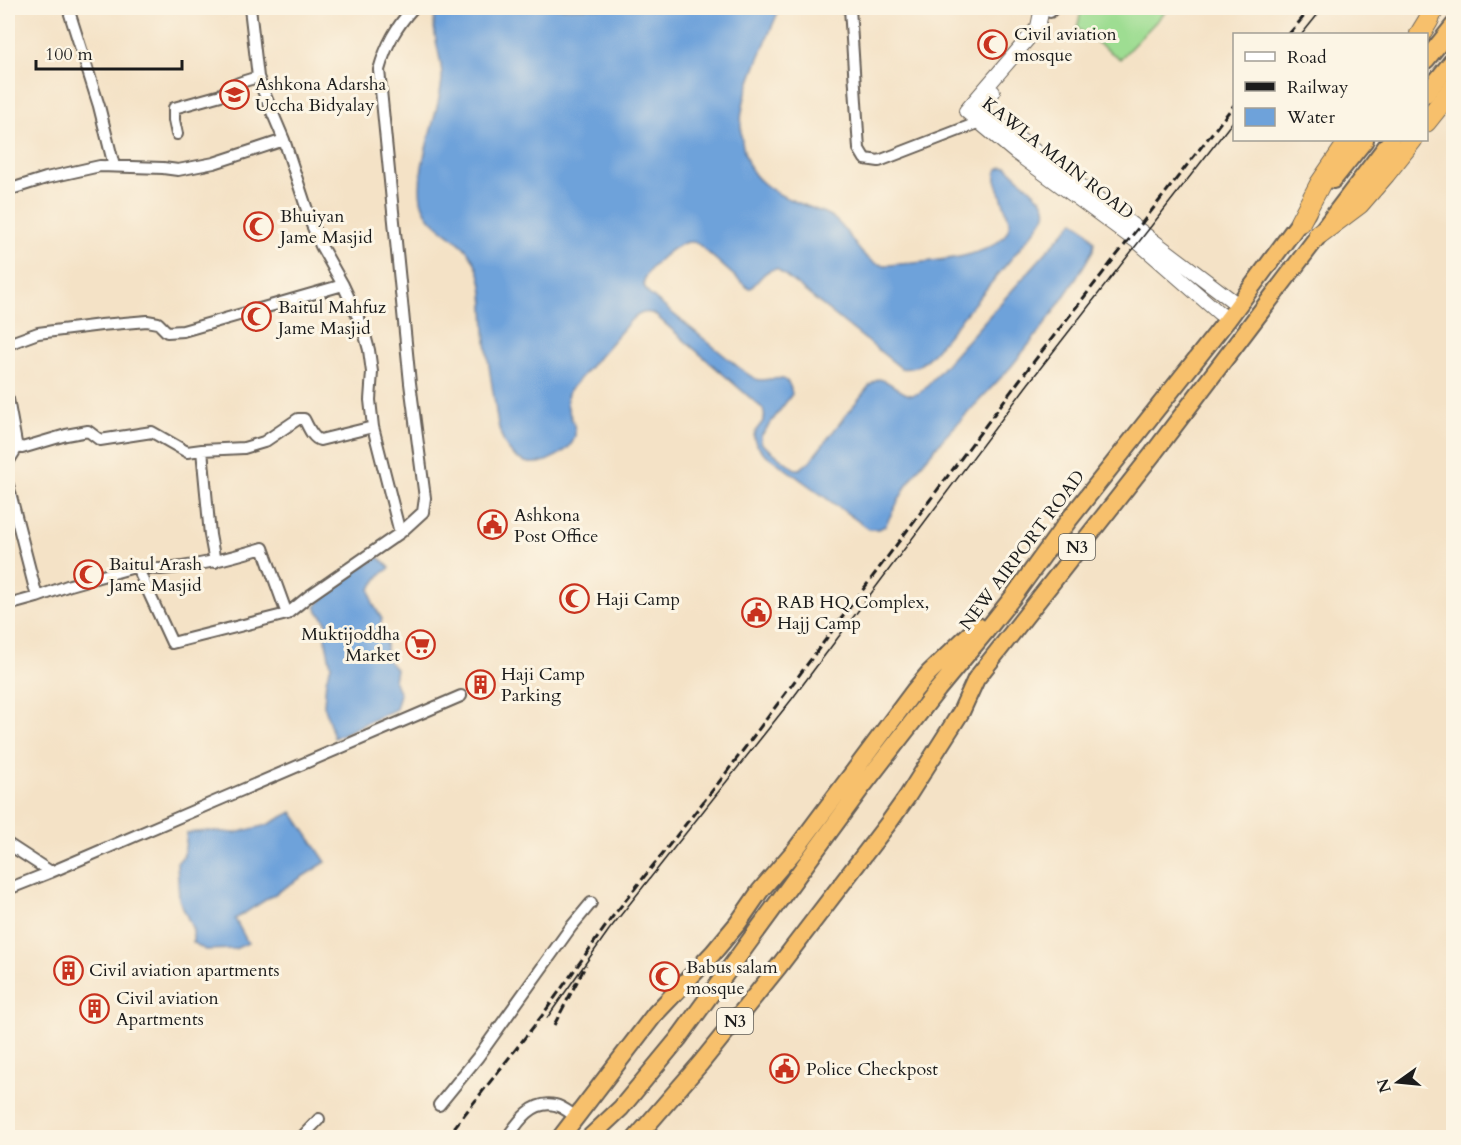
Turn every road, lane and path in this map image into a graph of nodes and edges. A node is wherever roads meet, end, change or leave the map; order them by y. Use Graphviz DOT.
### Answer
graph roads {
  1 [pos="68,8"];
  2 [pos="250,8"];
  3 [pos="413,8"];
  4 [pos="850,8"];
  5 [pos="1434,8"];
  6 [pos="1049,9"];
  7 [pos="1454,25"];
  8 [pos="1421,33"];
  9 [pos="1428,58"];
  10 [pos="1454,59"];
  11 [pos="258,77"];
  12 [pos="1454,87"];
  13 [pos="1428,92"];
  14 [pos="1428,120"];
  15 [pos="980,122"];
  16 [pos="177,134"];
  17 [pos="284,140"];
  18 [pos="1341,141"];
  19 [pos="1349,141"];
  20 [pos="1364,141"];
  21 [pos="1390,141"];
  22 [pos="1411,141"];
  23 [pos="114,166"];
  24 [pos="8,190"];
  25 [pos="1300,222"];
  26 [pos="1319,234"];
  27 [pos="343,285"];
  28 [pos="1233,312"];
  29 [pos="8,344"];
  30 [pos="8,399"];
  31 [pos="373,427"];
  32 [pos="18,446"];
  33 [pos="202,450"];
  34 [pos="8,462"];
  35 [pos="8,485"];
  36 [pos="400,533"];
  37 [pos="215,562"];
  38 [pos="137,567"];
  39 [pos="37,597"];
  40 [pos="8,605"];
  41 [pos="287,614"];
  42 [pos="988,617"];
  43 [pos="461,696"];
  44 [pos="8,844"];
  45 [pos="51,872"];
  46 [pos="8,889"];
  47 [pos="591,903"];
  48 [pos="439,1105"];
  49 [pos="576,1117"];
  50 [pos="320,1119"];
  51 [pos="301,1137"];
  52 [pos="507,1137"];
  53 [pos="560,1137"];
  54 [pos="589,1137"];
  55 [pos="636,1137"];
  1 -- 23 [label="street"];
  2 -- 11 [label="street"];
  3 -- 36 [label="street"];
  4 -- 15 [label="street"];
  5 -- 8 [label="highway"];
  6 -- 15 [label="street, KAWLA MAIN ROAD"];
  6 -- 28 [label="street, KAWLA MAIN ROAD"];
  7 -- 9 [label="highway"];
  10 -- 13 [label="highway"];
  11 -- 16 [label="street"];
  11 -- 17 [label="street"];
  12 -- 14 [label="highway"];
  15 -- 28 [label="street, KAWLA MAIN ROAD"];
  17 -- 23 [label="street"];
  17 -- 27 [label="street"];
  18 -- 25 [label="highway"];
  19 -- 25 [label="highway"];
  20 -- 25 [label="highway, NEW AIRPORT ROAD / N3"];
  21 -- 26 [label="highway, N3"];
  22 -- 26 [label="highway"];
  23 -- 24 [label="street"];
  25 -- 28 [label="highway, NEW AIRPORT ROAD / N3"];
  26 -- 55 [label="highway, N3"];
  27 -- 29 [label="street"];
  27 -- 31 [label="street"];
  28 -- 54 [label="highway, NEW AIRPORT ROAD / N3"];
  30 -- 32 [label="street"];
  31 -- 33 [label="street"];
  31 -- 36 [label="street"];
  32 -- 33 [label="street"];
  32 -- 34 [label="street"];
  33 -- 37 [label="street"];
  35 -- 39 [label="street"];
  36 -- 41 [label="street"];
  37 -- 38 [label="street"];
  37 -- 41 [label="street"];
  38 -- 39 [label="street"];
  38 -- 41 [label="street"];
  39 -- 40 [label="street"];
  42 -- 49 [label="highway, NEW AIRPORT ROAD"];
  43 -- 45 [label="street"];
  44 -- 45 [label="street"];
  45 -- 46 [label="street"];
  47 -- 48 [label="street"];
  49 -- 52 [label="street"];
  49 -- 53 [label="highway, NEW AIRPORT ROAD"];
  50 -- 51 [label="street"];
}
